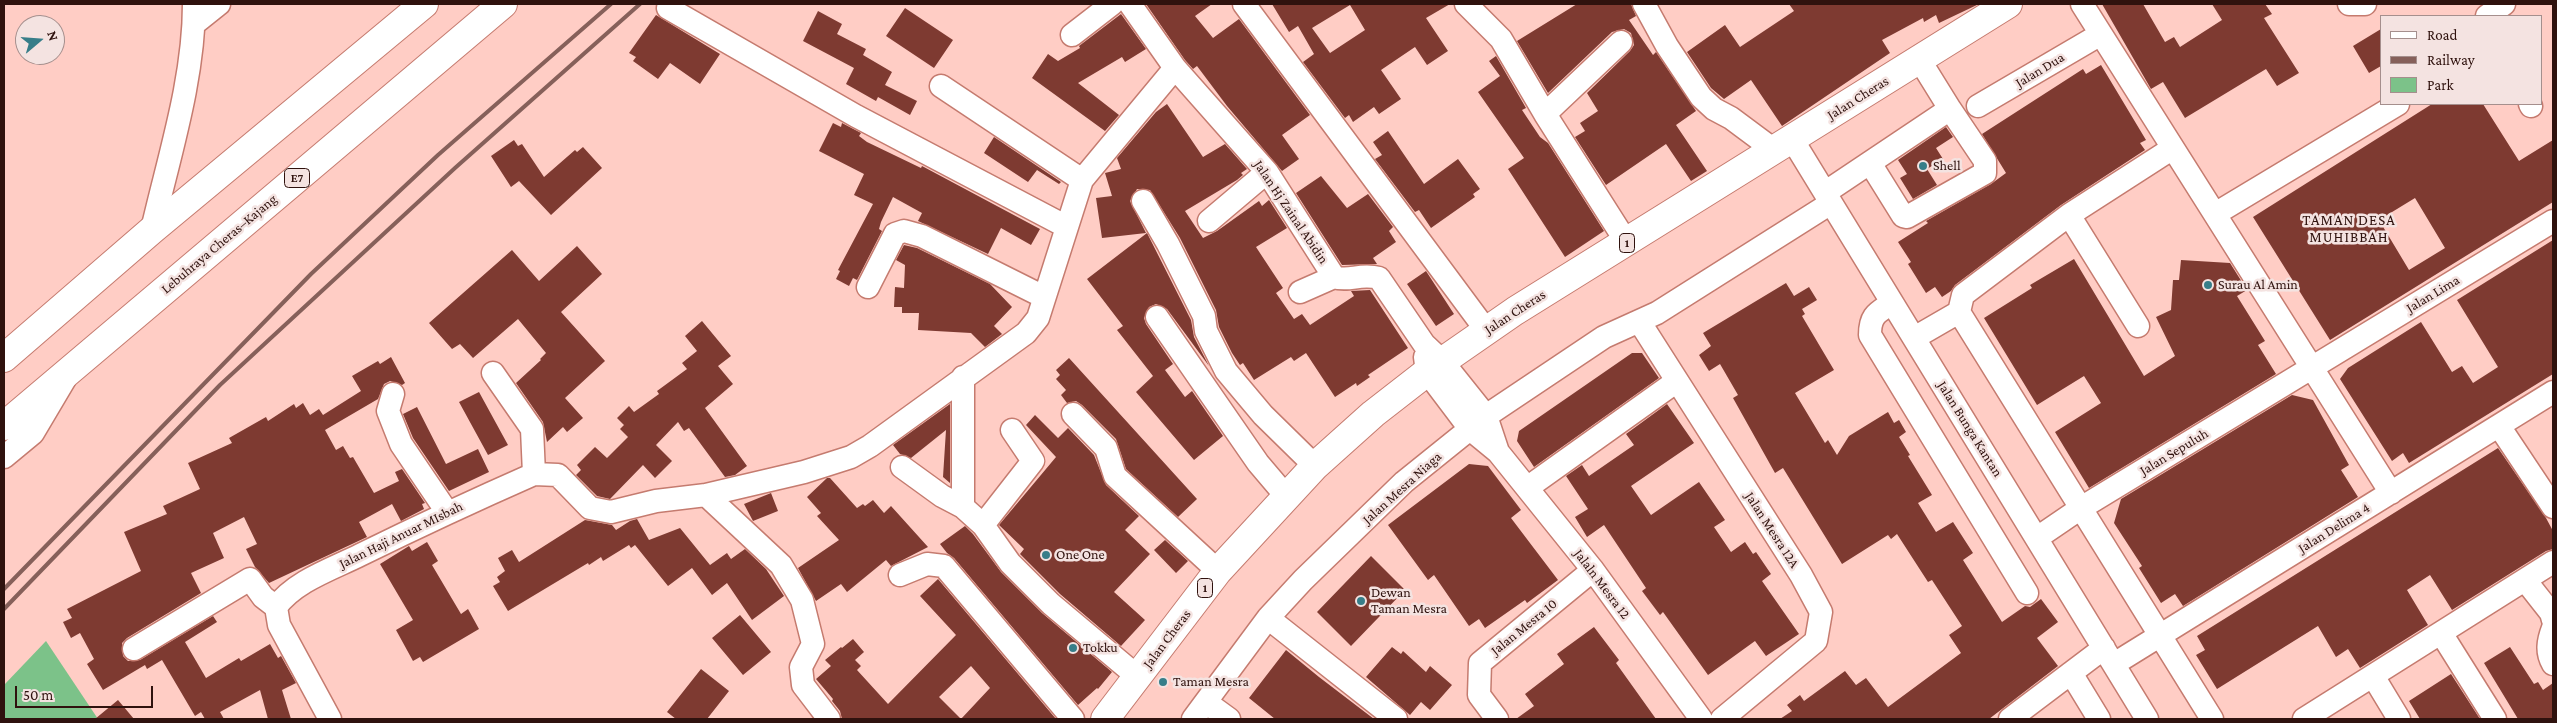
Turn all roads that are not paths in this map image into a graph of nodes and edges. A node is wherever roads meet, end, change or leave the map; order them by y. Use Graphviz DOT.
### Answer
graph roads {
  1 [pos="219,4"];
  2 [pos="424,4"];
  3 [pos="503,4"];
  4 [pos="1112,4"];
  5 [pos="1130,4"];
  6 [pos="1244,4"];
  7 [pos="1466,4"];
  8 [pos="1644,4"];
  9 [pos="2008,4"];
  10 [pos="2082,4"];
  11 [pos="2349,4"];
  12 [pos="2365,4"];
  13 [pos="2504,4"];
  14 [pos="668,8"];
  15 [pos="1982,11"];
  16 [pos="194,14"];
  17 [pos="2488,15"];
  18 [pos="2101,34"];
  19 [pos="1072,35"];
  20 [pos="1621,42"];
  21 [pos="1919,59"];
  22 [pos="1174,68"];
  23 [pos="941,86"];
  24 [pos="2396,105"];
  25 [pos="1978,106"];
  26 [pos="1950,109"];
  27 [pos="1545,114"];
  28 [pos="1783,145"];
  29 [pos="2173,148"];
  30 [pos="1870,163"];
  31 [pos="1267,172"];
  32 [pos="1082,180"];
  33 [pos="1829,197"];
  34 [pos="1143,201"];
  35 [pos="2215,214"];
  36 [pos="2070,215"];
  37 [pos="2553,220"];
  38 [pos="1209,221"];
  39 [pos="1065,226"];
  40 [pos="152,230"];
  41 [pos="1627,243"];
  42 [pos="1334,277"];
  43 [pos="868,287"];
  44 [pos="1300,292"];
  45 [pos="1044,296"];
  46 [pos="1892,303"];
  47 [pos="1959,312"];
  48 [pos="1157,317"];
  49 [pos="1639,321"];
  50 [pos="2138,326"];
  51 [pos="1486,330"];
  52 [pos="1914,338"];
  53 [pos="4,358"];
  54 [pos="1431,359"];
  55 [pos="2312,368"];
  56 [pos="493,373"];
  57 [pos="68,374"];
  58 [pos="963,377"];
  59 [pos="1677,381"];
  60 [pos="2553,392"];
  61 [pos="394,394"];
  62 [pos="1073,414"];
  63 [pos="1478,422"];
  64 [pos="4,426"];
  65 [pos="2499,426"];
  66 [pos="1012,430"];
  67 [pos="4,458"];
  68 [pos="1315,466"];
  69 [pos="902,467"];
  70 [pos="534,474"];
  71 [pos="1527,488"];
  72 [pos="2391,493"];
  73 [pos="706,495"];
  74 [pos="1286,496"];
  75 [pos="963,507"];
  76 [pos="2553,507"];
  77 [pos="2081,508"];
  78 [pos="447,512"];
  79 [pos="983,525"];
  80 [pos="2036,538"];
  81 [pos="2553,562"];
  82 [pos="1593,570"];
  83 [pos="1218,571"];
  84 [pos="900,575"];
  85 [pos="2525,580"];
  86 [pos="2028,593"];
  87 [pos="276,607"];
  88 [pos="1268,618"];
  89 [pos="2553,620"];
  90 [pos="2553,628"];
  91 [pos="2440,633"];
  92 [pos="2160,636"];
  93 [pos="134,649"];
  94 [pos="2109,656"];
  95 [pos="2553,664"];
  96 [pos="2071,673"];
  97 [pos="2373,676"];
  98 [pos="1138,677"];
  99 [pos="1200,711"];
  100 [pos="330,719"];
  101 [pos="829,719"];
  102 [pos="1073,719"];
  103 [pos="1105,719"];
  104 [pos="1229,719"];
  105 [pos="1396,719"];
  106 [pos="1497,719"];
  107 [pos="1701,719"];
  108 [pos="1722,719"];
  109 [pos="2010,719"];
  110 [pos="2100,719"];
  111 [pos="2147,719"];
  112 [pos="2212,719"];
  113 [pos="2304,719"];
  114 [pos="2399,719"];
  115 [pos="2495,719"];
  1 -- 16 [label="street"];
  2 -- 40 [label="main road"];
  3 -- 57 [label="main road, Lebuhraya Cheras–Kajang / E7"];
  4 -- 19 [label="street"];
  5 -- 22 [label="street, Jalan Hj Zainal Abidin"];
  6 -- 51 [label="street"];
  7 -- 27 [label="street"];
  8 -- 28 [label="street"];
  9 -- 15 [label="main road, Jalan Cheras / 1"];
  10 -- 18 [label="street"];
  11 -- 12 [label="street"];
  13 -- 17 [label="street"];
  14 -- 39 [label="street"];
  15 -- 21 [label="main road, Jalan Cheras / 1"];
  16 -- 40 [label="street"];
  18 -- 25 [label="street, Jalan Dua"];
  18 -- 29 [label="street"];
  20 -- 27 [label="street"];
  21 -- 26 [label="street"];
  21 -- 28 [label="main road, Jalan Cheras / 1"];
  22 -- 31 [label="street, Jalan Hj Zainal Abidin"];
  22 -- 32 [label="street"];
  23 -- 32 [label="street"];
  24 -- 35 [label="street"];
  26 -- 30 [label="street, Jalan Mesra Niaga"];
  26 -- 30 [label="street"];
  27 -- 41 [label="street"];
  28 -- 33 [label="street, Jalan Bunga Kantan"];
  28 -- 41 [label="main road, Jalan Cheras / 1"];
  29 -- 35 [label="street"];
  29 -- 36 [label="street"];
  30 -- 33 [label="street, Jalan Mesra Niaga"];
  31 -- 38 [label="street"];
  31 -- 42 [label="street, Jalan Hj Zainal Abidin"];
  32 -- 39 [label="street"];
  33 -- 46 [label="street, Jalan Bunga Kantan"];
  33 -- 49 [label="street, Jalan Mesra Niaga"];
  34 -- 68 [label="street"];
  35 -- 55 [label="street"];
  36 -- 47 [label="street"];
  36 -- 50 [label="street"];
  37 -- 55 [label="street, Jalan Lima"];
  39 -- 45 [label="street"];
  40 -- 53 [label="main road"];
  41 -- 51 [label="main road, Jalan Cheras / 1"];
  42 -- 44 [label="street"];
  42 -- 54 [label="street, Jalan Hj Zainal Abidin"];
  43 -- 45 [label="street"];
  45 -- 58 [label="street"];
  46 -- 52 [label="street, Jalan Bunga Kantan"];
  46 -- 86 [label="street"];
  47 -- 52 [label="street"];
  47 -- 77 [label="street"];
  48 -- 74 [label="street"];
  49 -- 59 [label="street, Jalan Mesra 12A"];
  49 -- 63 [label="street, Jalan Mesra Niaga"];
  51 -- 54 [label="main road, Jalan Cheras / 1"];
  52 -- 80 [label="street, Jalan Bunga Kantan"];
  54 -- 63 [label="street, Jalaln Mesra 12"];
  54 -- 68 [label="main road, Jalan Cheras / 1"];
  55 -- 72 [label="street"];
  55 -- 77 [label="street, Jalan Sepuluh"];
  56 -- 70 [label="street"];
  57 -- 64 [label="main road, Lebuhraya Cheras–Kajang / E7"];
  57 -- 67 [label="street"];
  58 -- 73 [label="street"];
  58 -- 75 [label="street"];
  59 -- 71 [label="street"];
  59 -- 108 [label="street, Jalan Mesra 12A"];
  60 -- 65 [label="street, Jalan Delima 4"];
  61 -- 78 [label="street"];
  62 -- 83 [label="street"];
  63 -- 71 [label="street, Jalaln Mesra 12"];
  63 -- 88 [label="street, Jalan Mesra Niaga"];
  65 -- 72 [label="street, Jalan Delima 4"];
  65 -- 76 [label="street"];
  66 -- 79 [label="street"];
  68 -- 74 [label="main road, Jalan Cheras / 1"];
  69 -- 75 [label="street"];
  70 -- 73 [label="street"];
  70 -- 78 [label="street, Jalan Haji Anuar MIsbah"];
  71 -- 82 [label="street, Jalaln Mesra 12"];
  72 -- 92 [label="street, Jalan Delima 4"];
  73 -- 101 [label="street"];
  74 -- 83 [label="main road, Jalan Cheras / 1"];
  75 -- 79 [label="street"];
  77 -- 80 [label="street, Jalan Sepuluh"];
  77 -- 92 [label="street"];
  78 -- 87 [label="street, Jalan Haji Anuar MIsbah"];
  79 -- 98 [label="street"];
  80 -- 94 [label="street, Jalan Bunga Kantan"];
  81 -- 85 [label="street"];
  82 -- 106 [label="street, Jalan Mesra 10"];
  82 -- 107 [label="street, Jalaln Mesra 12"];
  83 -- 98 [label="main road, Jalan Cheras / 1"];
  84 -- 102 [label="street"];
  85 -- 89 [label="street"];
  85 -- 91 [label="street"];
  87 -- 93 [label="street"];
  87 -- 100 [label="street"];
  88 -- 99 [label="street, Jalan Mesra Niaga"];
  88 -- 105 [label="street"];
  90 -- 95 [label="street"];
  91 -- 97 [label="street"];
  91 -- 115 [label="street"];
  92 -- 94 [label="street, Jalan Delima 4"];
  92 -- 112 [label="street"];
  94 -- 96 [label="street, Jalan Delima 4"];
  94 -- 111 [label="street, Jalan Bunga Kantan"];
  96 -- 109 [label="street, Jalan Delima 4"];
  96 -- 110 [label="street"];
  97 -- 113 [label="street"];
  97 -- 114 [label="street"];
  98 -- 103 [label="main road, Jalan Cheras / 1"];
  99 -- 104 [label="street, Jalan Mesra Niaga"];
}
